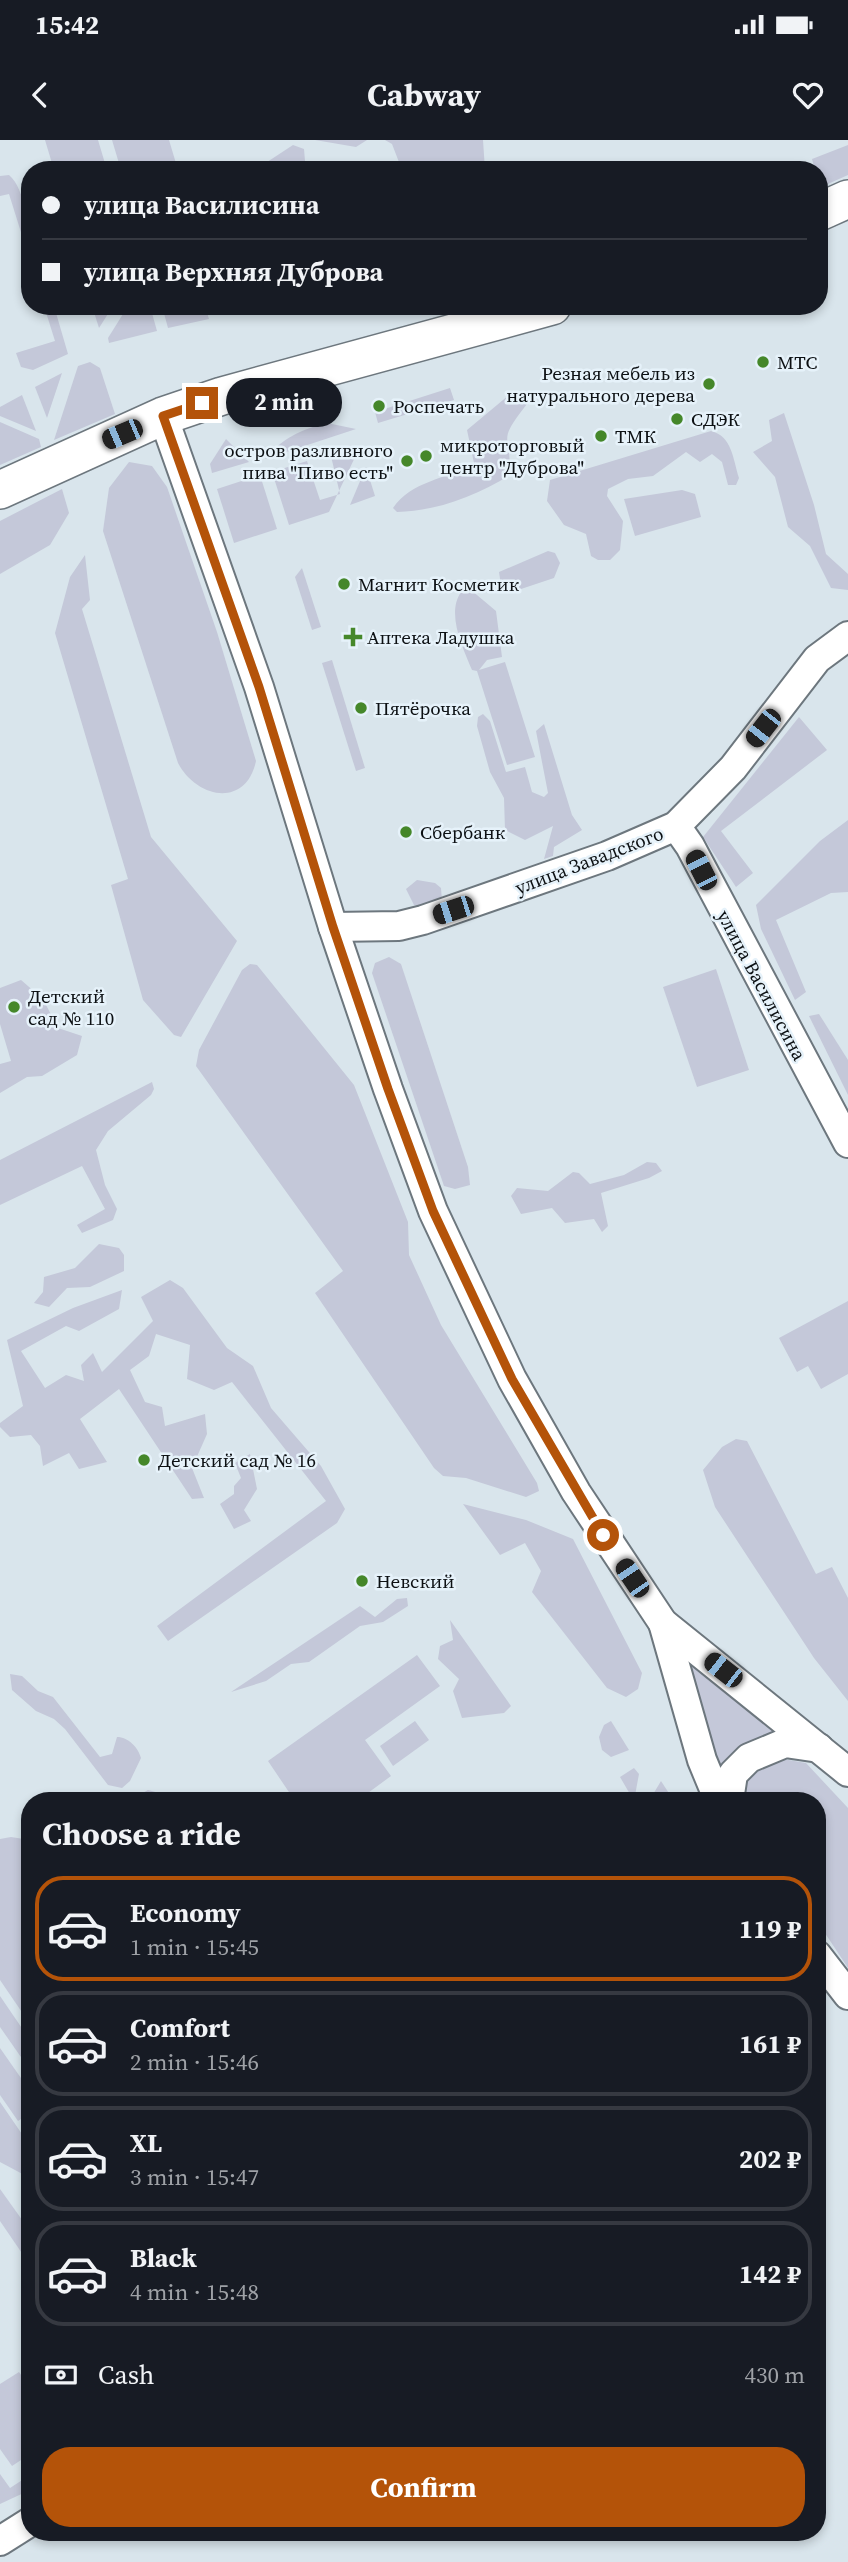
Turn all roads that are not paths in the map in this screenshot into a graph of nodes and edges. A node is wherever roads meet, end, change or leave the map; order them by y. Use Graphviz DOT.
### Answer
graph roads {
  1 [pos="848,198"];
  2 [pos="828,208"];
  3 [pos="519,315"];
  4 [pos="163,416"];
  5 [pos="0,491"];
  6 [pos="848,636"];
  7 [pos="676,827"];
  8 [pos="333,927"];
  9 [pos="848,1143"];
  10 [pos="663,1623"];
  11 [pos="822,1748"];
  12 [pos="848,1772"];
  13 [pos="715,1792"];
  14 [pos="730,1792"];
  15 [pos="21,2528"];
  16 [pos="0,2541"];
  1 -- 2 [label="main road"];
  3 -- 4 [label="main road"];
  4 -- 5 [label="main road"];
  4 -- 8 [label="street"];
  6 -- 7 [label="street, улица Завадского"];
  7 -- 8 [label="street, улица Завадского"];
  7 -- 9 [label="street, улица Василисина"];
  8 -- 10 [label="street"];
  10 -- 11 [label="street"];
  10 -- 13 [label="street"];
  11 -- 12 [label="street"];
  11 -- 14 [label="street"];
  15 -- 16 [label="street"];
}
